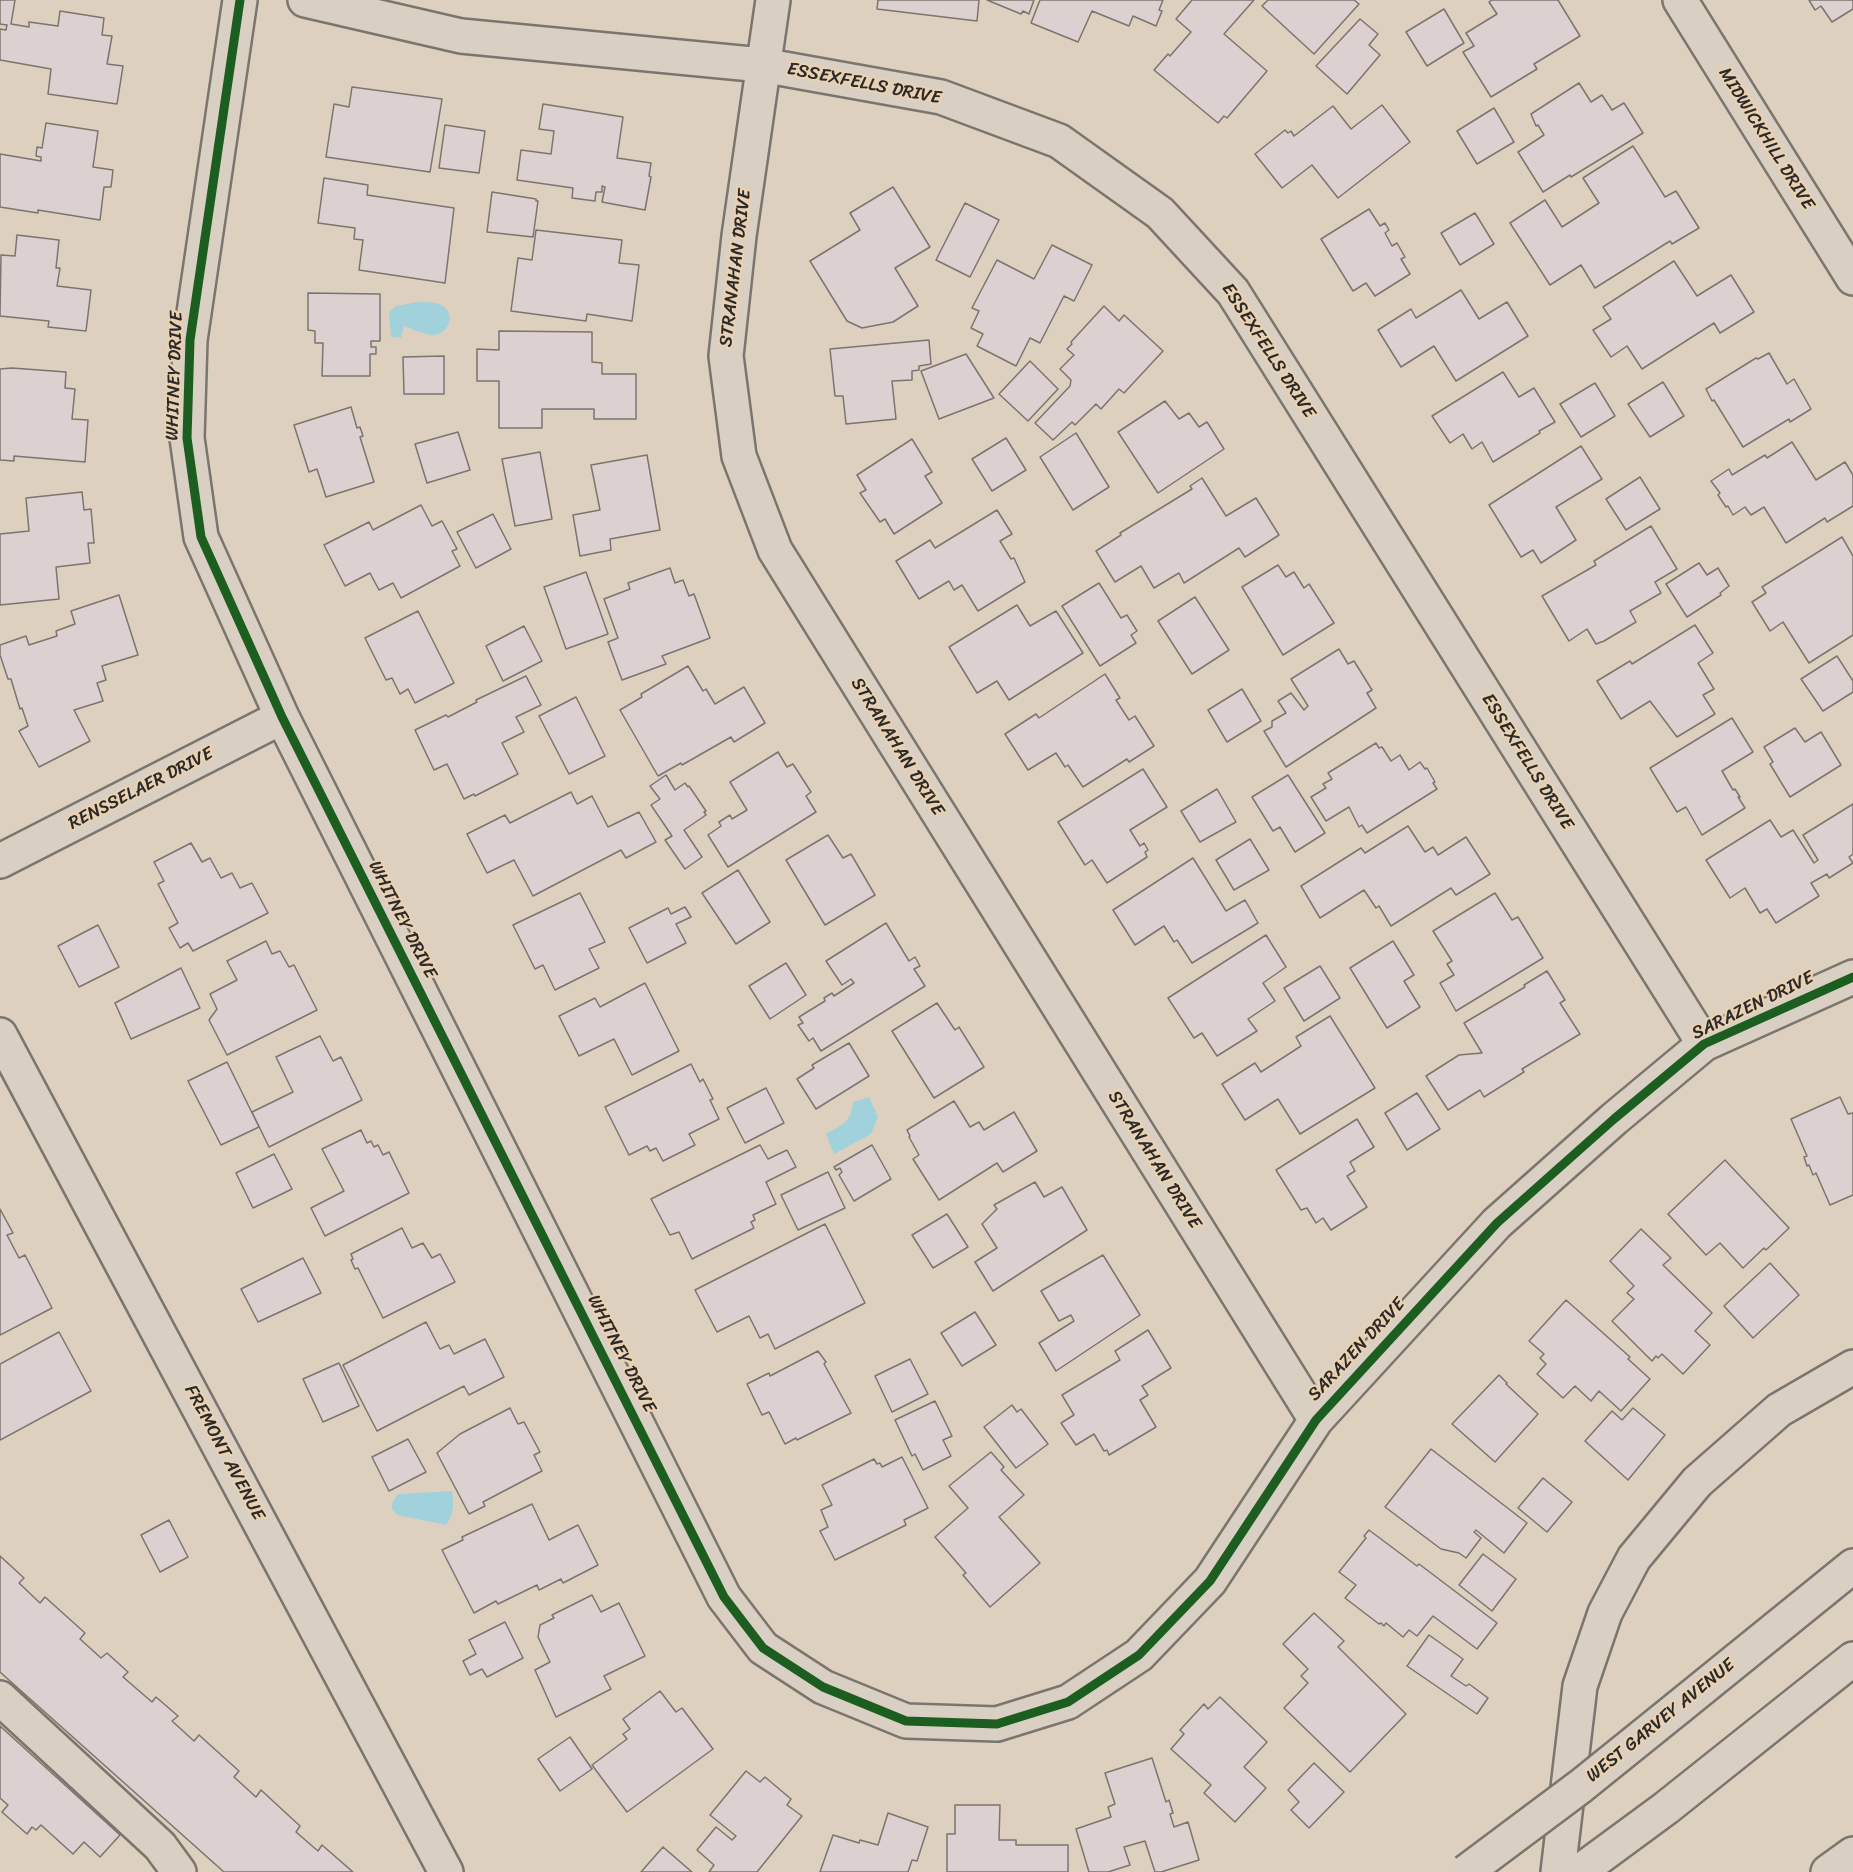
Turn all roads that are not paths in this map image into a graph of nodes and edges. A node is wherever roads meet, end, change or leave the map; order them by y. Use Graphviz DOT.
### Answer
graph roads {
  1 [pos="240,0"];
  2 [pos="305,0"];
  3 [pos="773,0"];
  4 [pos="1680,0"];
  5 [pos="762,65"];
  6 [pos="1853,278"];
  7 [pos="282,717"];
  8 [pos="0,861"];
  9 [pos="1853,977"];
  10 [pos="0,1035"];
  11 [pos="1704,1044"];
  12 [pos="1853,1367"];
  13 [pos="1316,1420"];
  14 [pos="1853,1566"];
  15 [pos="1853,1659"];
  16 [pos="0,1698"];
  17 [pos="906,1721"];
  18 [pos="1853,1854"];
  19 [pos="179,1872"];
  20 [pos="446,1872"];
  21 [pos="1466,1872"];
  22 [pos="1558,1872"];
  23 [pos="1579,1872"];
  24 [pos="1828,1872"];
  1 -- 7 [label="street, WHITNEY DRIVE"];
  2 -- 5 [label="street, ESSEXFELLS DRIVE"];
  3 -- 5 [label="street, STRANAHAN DRIVE"];
  4 -- 6 [label="street, MIDWICKHILL DRIVE"];
  5 -- 11 [label="street, ESSEXFELLS DRIVE"];
  5 -- 13 [label="street, STRANAHAN DRIVE"];
  7 -- 8 [label="street, RENSSELAER DRIVE"];
  7 -- 17 [label="street, WHITNEY DRIVE"];
  9 -- 11 [label="street, SARAZEN DRIVE"];
  10 -- 20 [label="street, FREMONT AVENUE"];
  11 -- 13 [label="street, SARAZEN DRIVE"];
  12 -- 22 [label="street"];
  13 -- 17 [label="street, SARAZEN DRIVE"];
  14 -- 21 [label="street, WEST GARVEY AVENUE, bridge"];
  15 -- 23 [label="street"];
  16 -- 19 [label="street"];
  18 -- 24 [label="street"];
}
